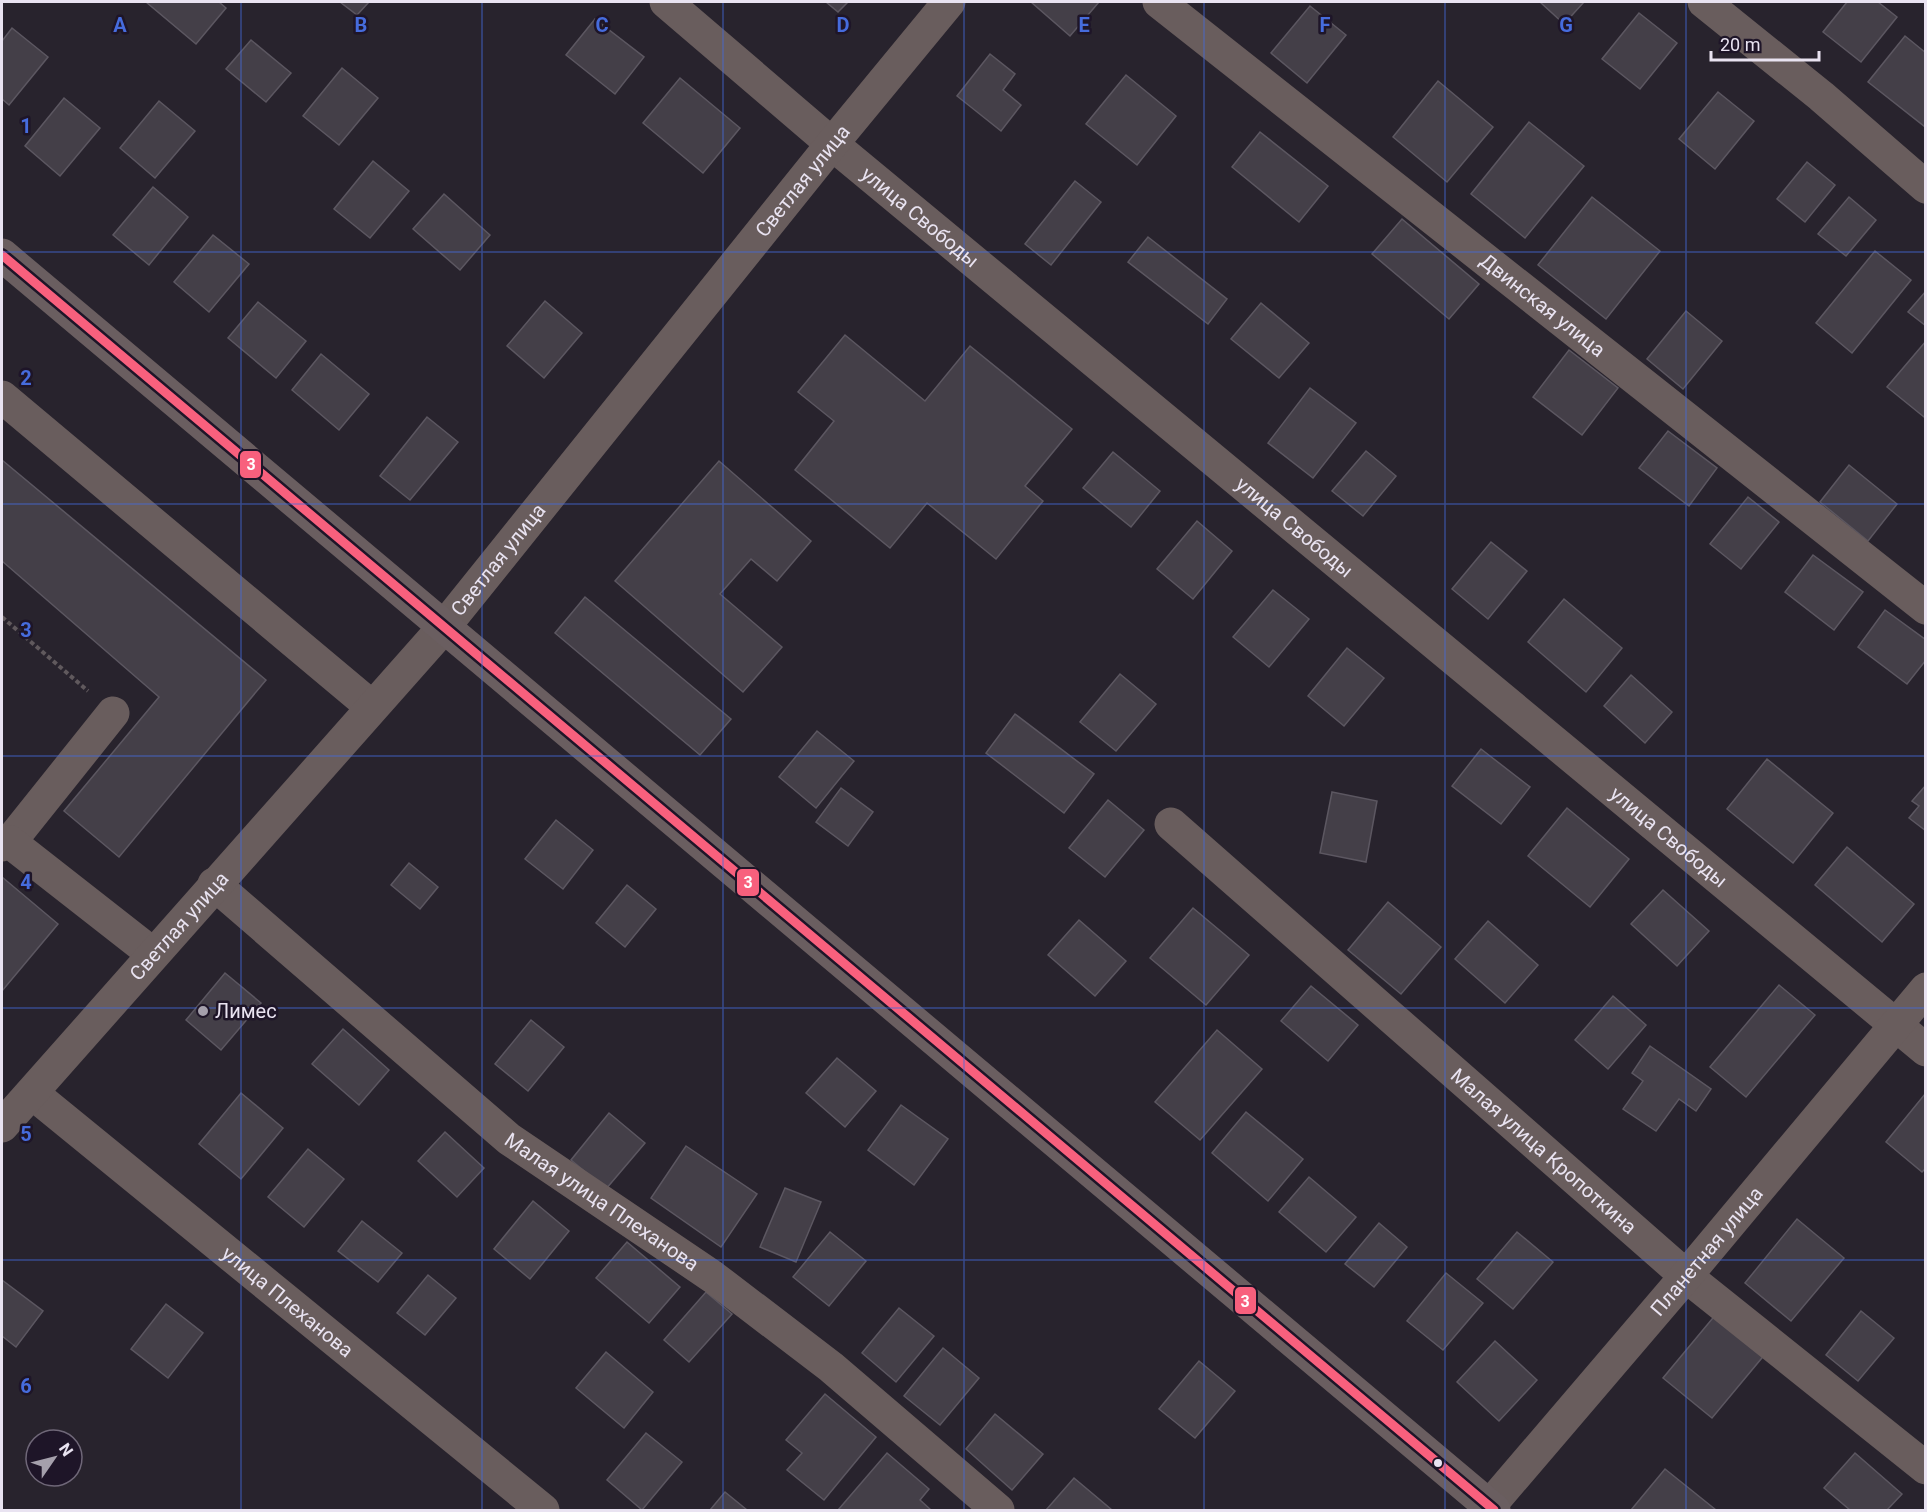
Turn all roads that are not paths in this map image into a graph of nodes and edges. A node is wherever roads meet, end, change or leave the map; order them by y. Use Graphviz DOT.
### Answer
graph roads {
  1 [pos="666,2"];
  2 [pos="949,2"];
  3 [pos="1159,2"];
  4 [pos="1704,2"];
  5 [pos="832,144"];
  6 [pos="1926,187"];
  7 [pos="2,255"];
  8 [pos="2,397"];
  9 [pos="1926,608"];
  10 [pos="444,627"];
  11 [pos="372,707"];
  12 [pos="113,713"];
  13 [pos="1171,824"];
  14 [pos="6,843"];
  15 [pos="214,884"];
  16 [pos="153,954"];
  17 [pos="1926,989"];
  18 [pos="1896,1026"];
  19 [pos="1926,1050"];
  20 [pos="32,1093"];
  21 [pos="2,1126"];
  22 [pos="1686,1276"];
  23 [pos="1926,1468"];
  24 [pos="1490,1509"];
  25 [pos="543,1510"];
  26 [pos="998,1510"];
  1 -- 5 [label="street, улица Свободы"];
  2 -- 5 [label="street, Светлая улица"];
  3 -- 9 [label="street, Двинская улица"];
  4 -- 6 [label="street"];
  5 -- 10 [label="street, Светлая улица"];
  5 -- 18 [label="street, улица Свободы"];
  7 -- 10 [label="main road"];
  8 -- 11 [label="street"];
  10 -- 11 [label="street, Светлая улица"];
  10 -- 24 [label="main road"];
  11 -- 15 [label="street, Светлая улица"];
  12 -- 14 [label="street"];
  13 -- 22 [label="street, Малая улица Кропоткина"];
  14 -- 16 [label="street"];
  15 -- 16 [label="street, Светлая улица"];
  15 -- 26 [label="street, Малая улица Плеханова"];
  16 -- 20 [label="street, Светлая улица"];
  17 -- 18 [label="street, Планетная улица"];
  18 -- 19 [label="street, улица Свободы"];
  18 -- 22 [label="street, Планетная улица"];
  20 -- 21 [label="street, Светлая улица"];
  20 -- 25 [label="street, улица Плеханова"];
  22 -- 23 [label="street, Малая улица Кропоткина"];
  22 -- 24 [label="street, Планетная улица"];
}
